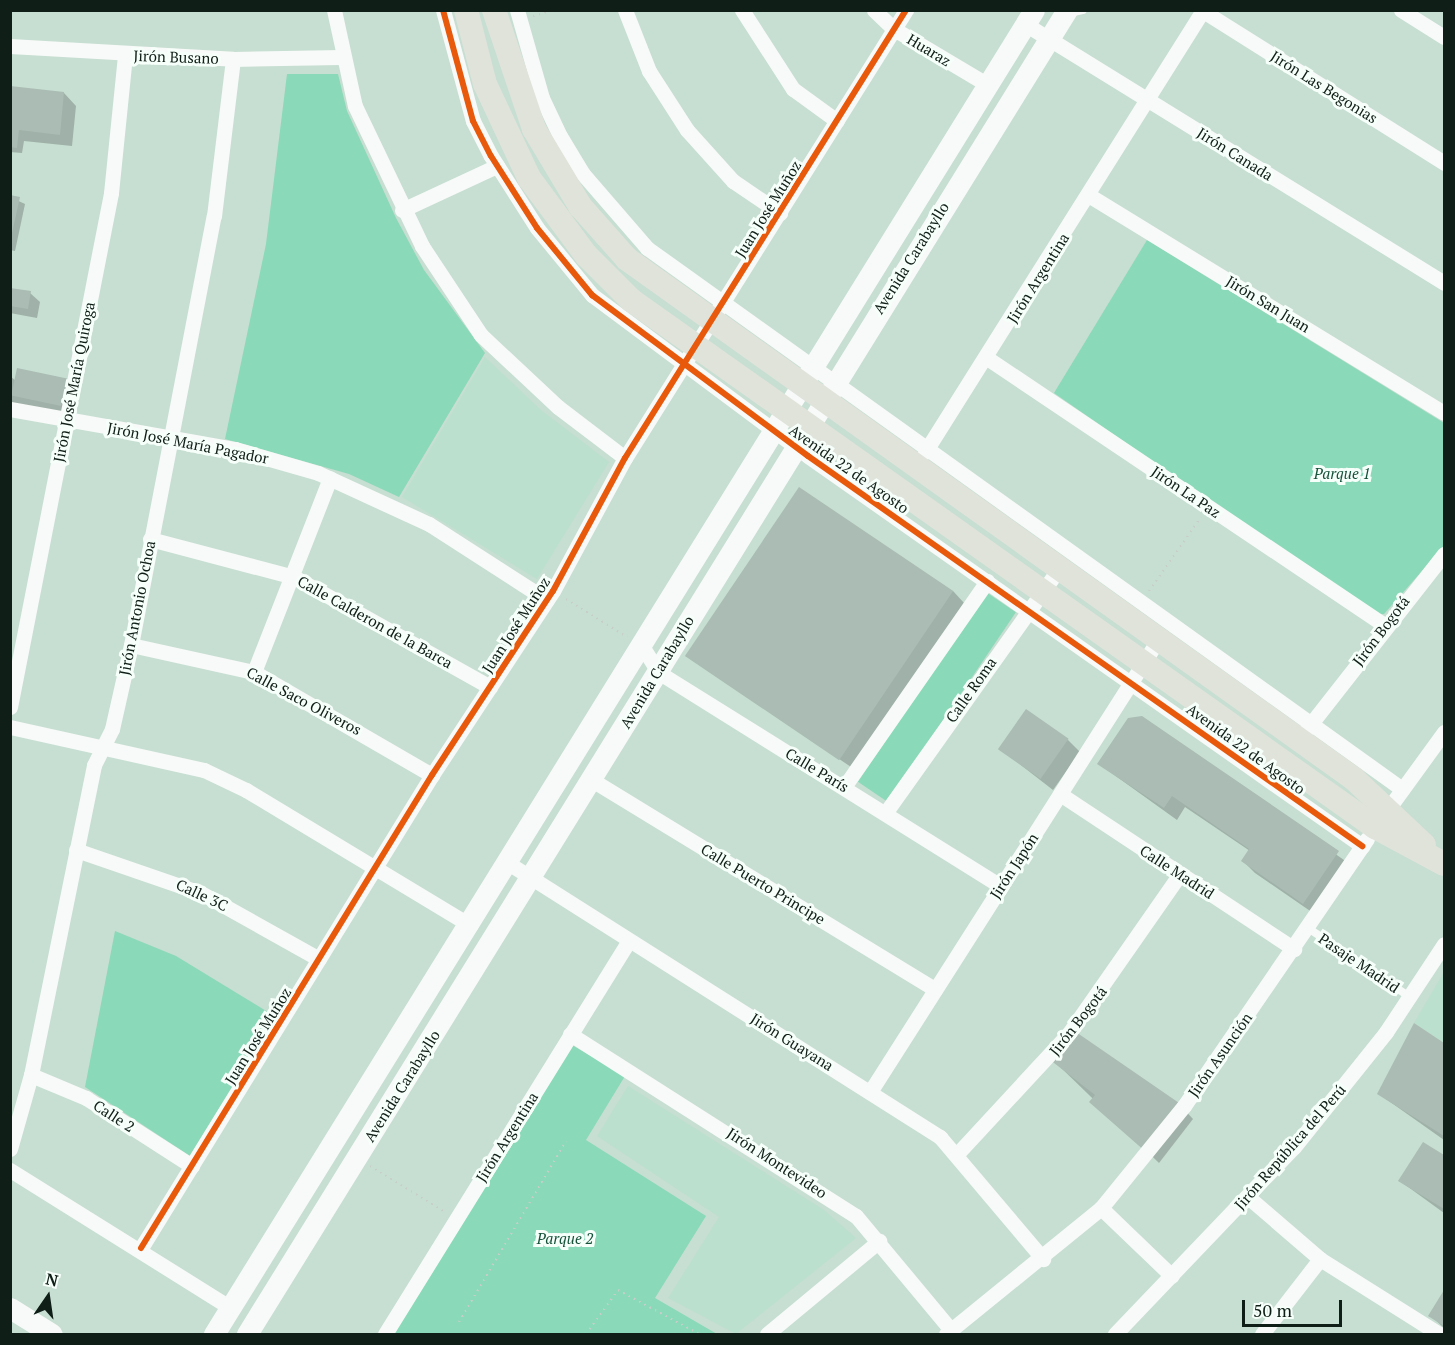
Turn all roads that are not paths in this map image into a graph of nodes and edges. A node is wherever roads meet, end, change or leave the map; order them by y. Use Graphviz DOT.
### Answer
graph roads {
  1 [pos="334,10"];
  2 [pos="443,10"];
  3 [pos="466,10"];
  4 [pos="494,10"];
  5 [pos="625,10"];
  6 [pos="742,10"];
  7 [pos="874,10"];
  8 [pos="906,10"];
  9 [pos="1401,10"];
  10 [pos="1203,11"];
  11 [pos="1072,12"];
  12 [pos="518,15"];
  13 [pos="1030,17"];
  14 [pos="894,29"];
  15 [pos="1444,37"];
  16 [pos="1049,39"];
  17 [pos="10,46"];
  18 [pos="125,55"];
  19 [pos="342,57"];
  20 [pos="233,59"];
  21 [pos="988,85"];
  22 [pos="1148,101"];
  23 [pos="837,121"];
  24 [pos="1444,163"];
  25 [pos="497,166"];
  26 [pos="1090,196"];
  27 [pos="402,210"];
  28 [pos="780,213"];
  29 [pos="1444,283"];
  30 [pos="715,313"];
  31 [pos="689,355"];
  32 [pos="987,358"];
  33 [pos="805,377"];
  34 [pos="826,393"];
  35 [pos="10,409"];
  36 [pos="1444,413"];
  37 [pos="778,419"];
  38 [pos="67,420"];
  39 [pos="806,424"];
  40 [pos="171,437"];
  41 [pos="794,445"];
  42 [pos="925,452"];
  43 [pos="625,458"];
  44 [pos="330,478"];
  45 [pos="150,539"];
  46 [pos="1444,555"];
  47 [pos="1058,570"];
  48 [pos="294,577"];
  49 [pos="987,581"];
  50 [pos="550,596"];
  51 [pos="1035,600"];
  52 [pos="1385,625"];
  53 [pos="1158,640"];
  54 [pos="131,645"];
  55 [pos="642,646"];
  56 [pos="254,672"];
  57 [pos="658,672"];
  58 [pos="1137,673"];
  59 [pos="490,687"];
  60 [pos="10,707"];
  61 [pos="10,726"];
  62 [pos="1306,731"];
  63 [pos="1444,732"];
  64 [pos="103,746"];
  65 [pos="432,775"];
  66 [pos="592,780"];
  67 [pos="844,787"];
  68 [pos="1402,789"];
  69 [pos="1060,794"];
  70 [pos="886,812"];
  71 [pos="1375,827"];
  72 [pos="76,850"];
  73 [pos="508,863"];
  74 [pos="1443,863"];
  75 [pos="376,868"];
  76 [pos="1180,874"];
  77 [pos="531,877"];
  78 [pos="1001,886"];
  79 [pos="470,924"];
  80 [pos="1308,928"];
  81 [pos="628,940"];
  82 [pos="1444,944"];
  83 [pos="1294,949"];
  84 [pos="319,959"];
  85 [pos="935,989"];
  86 [pos="1410,997"];
  87 [pos="570,1034"];
  88 [pos="31,1075"];
  89 [pos="870,1092"];
  90 [pos="10,1149"];
  91 [pos="957,1153"];
  92 [pos="192,1166"];
  93 [pos="10,1170"];
  94 [pos="1248,1197"];
  95 [pos="1101,1208"];
  96 [pos="879,1241"];
  97 [pos="141,1248"];
  98 [pos="1043,1259"];
  99 [pos="1320,1259"];
  100 [pos="1172,1276"];
  101 [pos="10,1308"];
  102 [pos="231,1308"];
  103 [pos="255,1332"];
  104 [pos="949,1332"];
  105 [pos="1262,1334"];
  106 [pos="52,1335"];
  107 [pos="214,1335"];
  108 [pos="385,1335"];
  109 [pos="767,1335"];
  110 [pos="1115,1335"];
  111 [pos="1438,1335"];
  1 -- 19 [label="street"];
  2 -- 25 [label="street, Avenida 22 de Agosto"];
  3 -- 31 [label="main road, Avenida 22 de Agosto"];
  4 -- 30 [label="main road, Avenida 22 de Agosto"];
  5 -- 28 [label="street"];
  6 -- 23 [label="street"];
  7 -- 14 [label="street, Huaraz"];
  8 -- 14 [label="street, Juan José Muñoz"];
  9 -- 15 [label="street"];
  10 -- 22 [label="street, Jirón Argentina"];
  10 -- 24 [label="street, Jirón Las Begonias"];
  11 -- 16 [label="main road, Avenida Carabayllo"];
  12 -- 30 [label="street, Avenida 22 de Agosto"];
  13 -- 16 [label="street, Jirón Canada"];
  13 -- 21 [label="main road, Avenida Carabayllo"];
  14 -- 21 [label="street, Huaraz"];
  14 -- 23 [label="street, Juan José Muñoz"];
  16 -- 22 [label="street, Jirón Canada"];
  16 -- 34 [label="main road, Avenida Carabayllo"];
  17 -- 18 [label="street, Jirón Busano"];
  18 -- 20 [label="street, Jirón Busano"];
  18 -- 38 [label="street, Jirón José María Quiroga"];
  19 -- 20 [label="street, Jirón Busano"];
  19 -- 27 [label="street"];
  20 -- 40 [label="street, Jirón Antonio Ochoa"];
  21 -- 33 [label="main road, Avenida Carabayllo"];
  22 -- 26 [label="street, Jirón Argentina"];
  22 -- 29 [label="street, Jirón Canada"];
  23 -- 28 [label="street, Juan José Muñoz"];
  25 -- 27 [label="street"];
  25 -- 31 [label="street, Avenida 22 de Agosto"];
  26 -- 32 [label="street, Jirón Argentina"];
  26 -- 36 [label="street, Jirón San Juan"];
  27 -- 43 [label="street"];
  28 -- 30 [label="street, Juan José Muñoz"];
  30 -- 31 [label="street, Juan José Muñoz"];
  30 -- 33 [label="main road, Avenida 22 de Agosto"];
  31 -- 37 [label="main road, Avenida 22 de Agosto"];
  31 -- 43 [label="street, Juan José Muñoz"];
  32 -- 42 [label="street, Jirón Argentina"];
  32 -- 52 [label="street, Jirón La Paz"];
  33 -- 34 [label="main road, Avenida 22 de Agosto"];
  33 -- 37 [label="main road, Avenida Carabayllo"];
  34 -- 39 [label="main road, Avenida Carabayllo"];
  34 -- 42 [label="street, Avenida 22 de Agosto"];
  34 -- 47 [label="main road, Avenida 22 de Agosto"];
  35 -- 38 [label="street, Jirón José María Pagador"];
  37 -- 39 [label="main road, Avenida 22 de Agosto"];
  37 -- 41 [label="street, Avenida 22 de Agosto"];
  37 -- 55 [label="main road, Avenida Carabayllo"];
  38 -- 40 [label="street, Jirón José María Pagador"];
  38 -- 60 [label="street, Jirón José María Quiroga"];
  39 -- 41 [label="main road, Avenida Carabayllo"];
  39 -- 51 [label="main road, Avenida 22 de Agosto"];
  40 -- 44 [label="street, Jirón José María Pagador"];
  40 -- 45 [label="street, Jirón Antonio Ochoa"];
  41 -- 49 [label="street, Avenida 22 de Agosto"];
  41 -- 57 [label="main road, Avenida Carabayllo"];
  42 -- 62 [label="street, Avenida 22 de Agosto"];
  43 -- 50 [label="street, Juan José Muñoz"];
  44 -- 48 [label="street"];
  44 -- 50 [label="street, Jirón José María Pagador"];
  45 -- 48 [label="street, Calle Calderon de la Barca"];
  45 -- 54 [label="street, Jirón Antonio Ochoa"];
  46 -- 52 [label="street, Jirón Bogotá"];
  47 -- 51 [label="street, Calle Roma"];
  47 -- 53 [label="main road, Avenida 22 de Agosto"];
  48 -- 56 [label="street"];
  48 -- 59 [label="street, Calle Calderon de la Barca"];
  49 -- 51 [label="street, Avenida 22 de Agosto"];
  49 -- 67 [label="street"];
  50 -- 59 [label="street, Juan José Muñoz"];
  51 -- 58 [label="main road, Avenida 22 de Agosto"];
  51 -- 70 [label="street, Calle Roma"];
  52 -- 62 [label="street, Jirón Bogotá"];
  53 -- 58 [label="street, Jirón Japón"];
  53 -- 62 [label="main road, Avenida 22 de Agosto"];
  54 -- 56 [label="street, Calle Saco Oliveros"];
  54 -- 64 [label="street, Jirón Antonio Ochoa"];
  55 -- 57 [label="street, Calle París"];
  55 -- 73 [label="main road, Avenida Carabayllo"];
  56 -- 65 [label="street, Calle Saco Oliveros"];
  57 -- 66 [label="main road, Avenida Carabayllo"];
  57 -- 67 [label="street, Calle París"];
  58 -- 69 [label="street, Jirón Japón"];
  58 -- 71 [label="main road, Avenida 22 de Agosto"];
  59 -- 65 [label="street, Juan José Muñoz"];
  61 -- 64 [label="street"];
  62 -- 68 [label="street, Avenida 22 de Agosto"];
  62 -- 71 [label="main road, Avenida 22 de Agosto"];
  63 -- 68 [label="street, Jirón Asunción"];
  64 -- 72 [label="street, Jirón Antonio Ochoa"];
  64 -- 75 [label="street"];
  65 -- 75 [label="street, Juan José Muñoz"];
  66 -- 77 [label="main road, Avenida Carabayllo"];
  66 -- 85 [label="street, Calle Puerto Principe"];
  67 -- 70 [label="street, Calle París"];
  68 -- 71 [label="street, Jirón Asunción"];
  69 -- 76 [label="street, Calle Madrid"];
  69 -- 78 [label="street, Jirón Japón"];
  70 -- 78 [label="street, Calle París"];
  71 -- 74 [label="main road, Avenida 22 de Agosto"];
  71 -- 80 [label="street, Jirón Asunción"];
  72 -- 84 [label="street, Calle 3C"];
  72 -- 88 [label="street, Jirón Antonio Ochoa"];
  73 -- 77 [label="street, Jirón Guayana"];
  73 -- 79 [label="main road, Avenida Carabayllo"];
  75 -- 79 [label="street"];
  75 -- 84 [label="street, Juan José Muñoz"];
  76 -- 83 [label="street, Calle Madrid"];
  76 -- 91 [label="street, Jirón Bogotá"];
  77 -- 81 [label="street, Jirón Guayana"];
  77 -- 103 [label="main road, Avenida Carabayllo"];
  78 -- 85 [label="street, Jirón Japón"];
  79 -- 102 [label="main road, Avenida Carabayllo"];
  80 -- 83 [label="street, Jirón Asunción"];
  80 -- 86 [label="lane, Pasaje Madrid"];
  81 -- 87 [label="street, Jirón Argentina"];
  81 -- 89 [label="street, Jirón Guayana"];
  82 -- 86 [label="street, Jirón República del Perú"];
  83 -- 95 [label="street, Jirón Asunción"];
  84 -- 92 [label="street, Juan José Muñoz"];
  85 -- 89 [label="street, Jirón Japón"];
  86 -- 94 [label="street, Jirón República del Perú"];
  87 -- 96 [label="street, Jirón Montevideo"];
  87 -- 108 [label="street, Jirón Argentina"];
  88 -- 90 [label="street, Jirón Antonio Ochoa"];
  88 -- 92 [label="street, Calle 2"];
  89 -- 91 [label="street, Jirón Guayana"];
  91 -- 98 [label="street, Jirón Guayana"];
  92 -- 97 [label="street, Juan José Muñoz"];
  93 -- 97 [label="street"];
  94 -- 99 [label="street"];
  94 -- 100 [label="street, Jirón República del Perú"];
  95 -- 98 [label="street, Jirón Asunción"];
  95 -- 100 [label="street"];
  96 -- 104 [label="street, Jirón Montevideo"];
  96 -- 109 [label="street"];
  97 -- 102 [label="street"];
  98 -- 104 [label="street, Jirón Asunción"];
  99 -- 105 [label="street"];
  99 -- 111 [label="street"];
  100 -- 110 [label="street, Jirón República del Perú"];
  101 -- 106 [label="main road"];
  102 -- 107 [label="main road, Avenida Carabayllo"];
}
